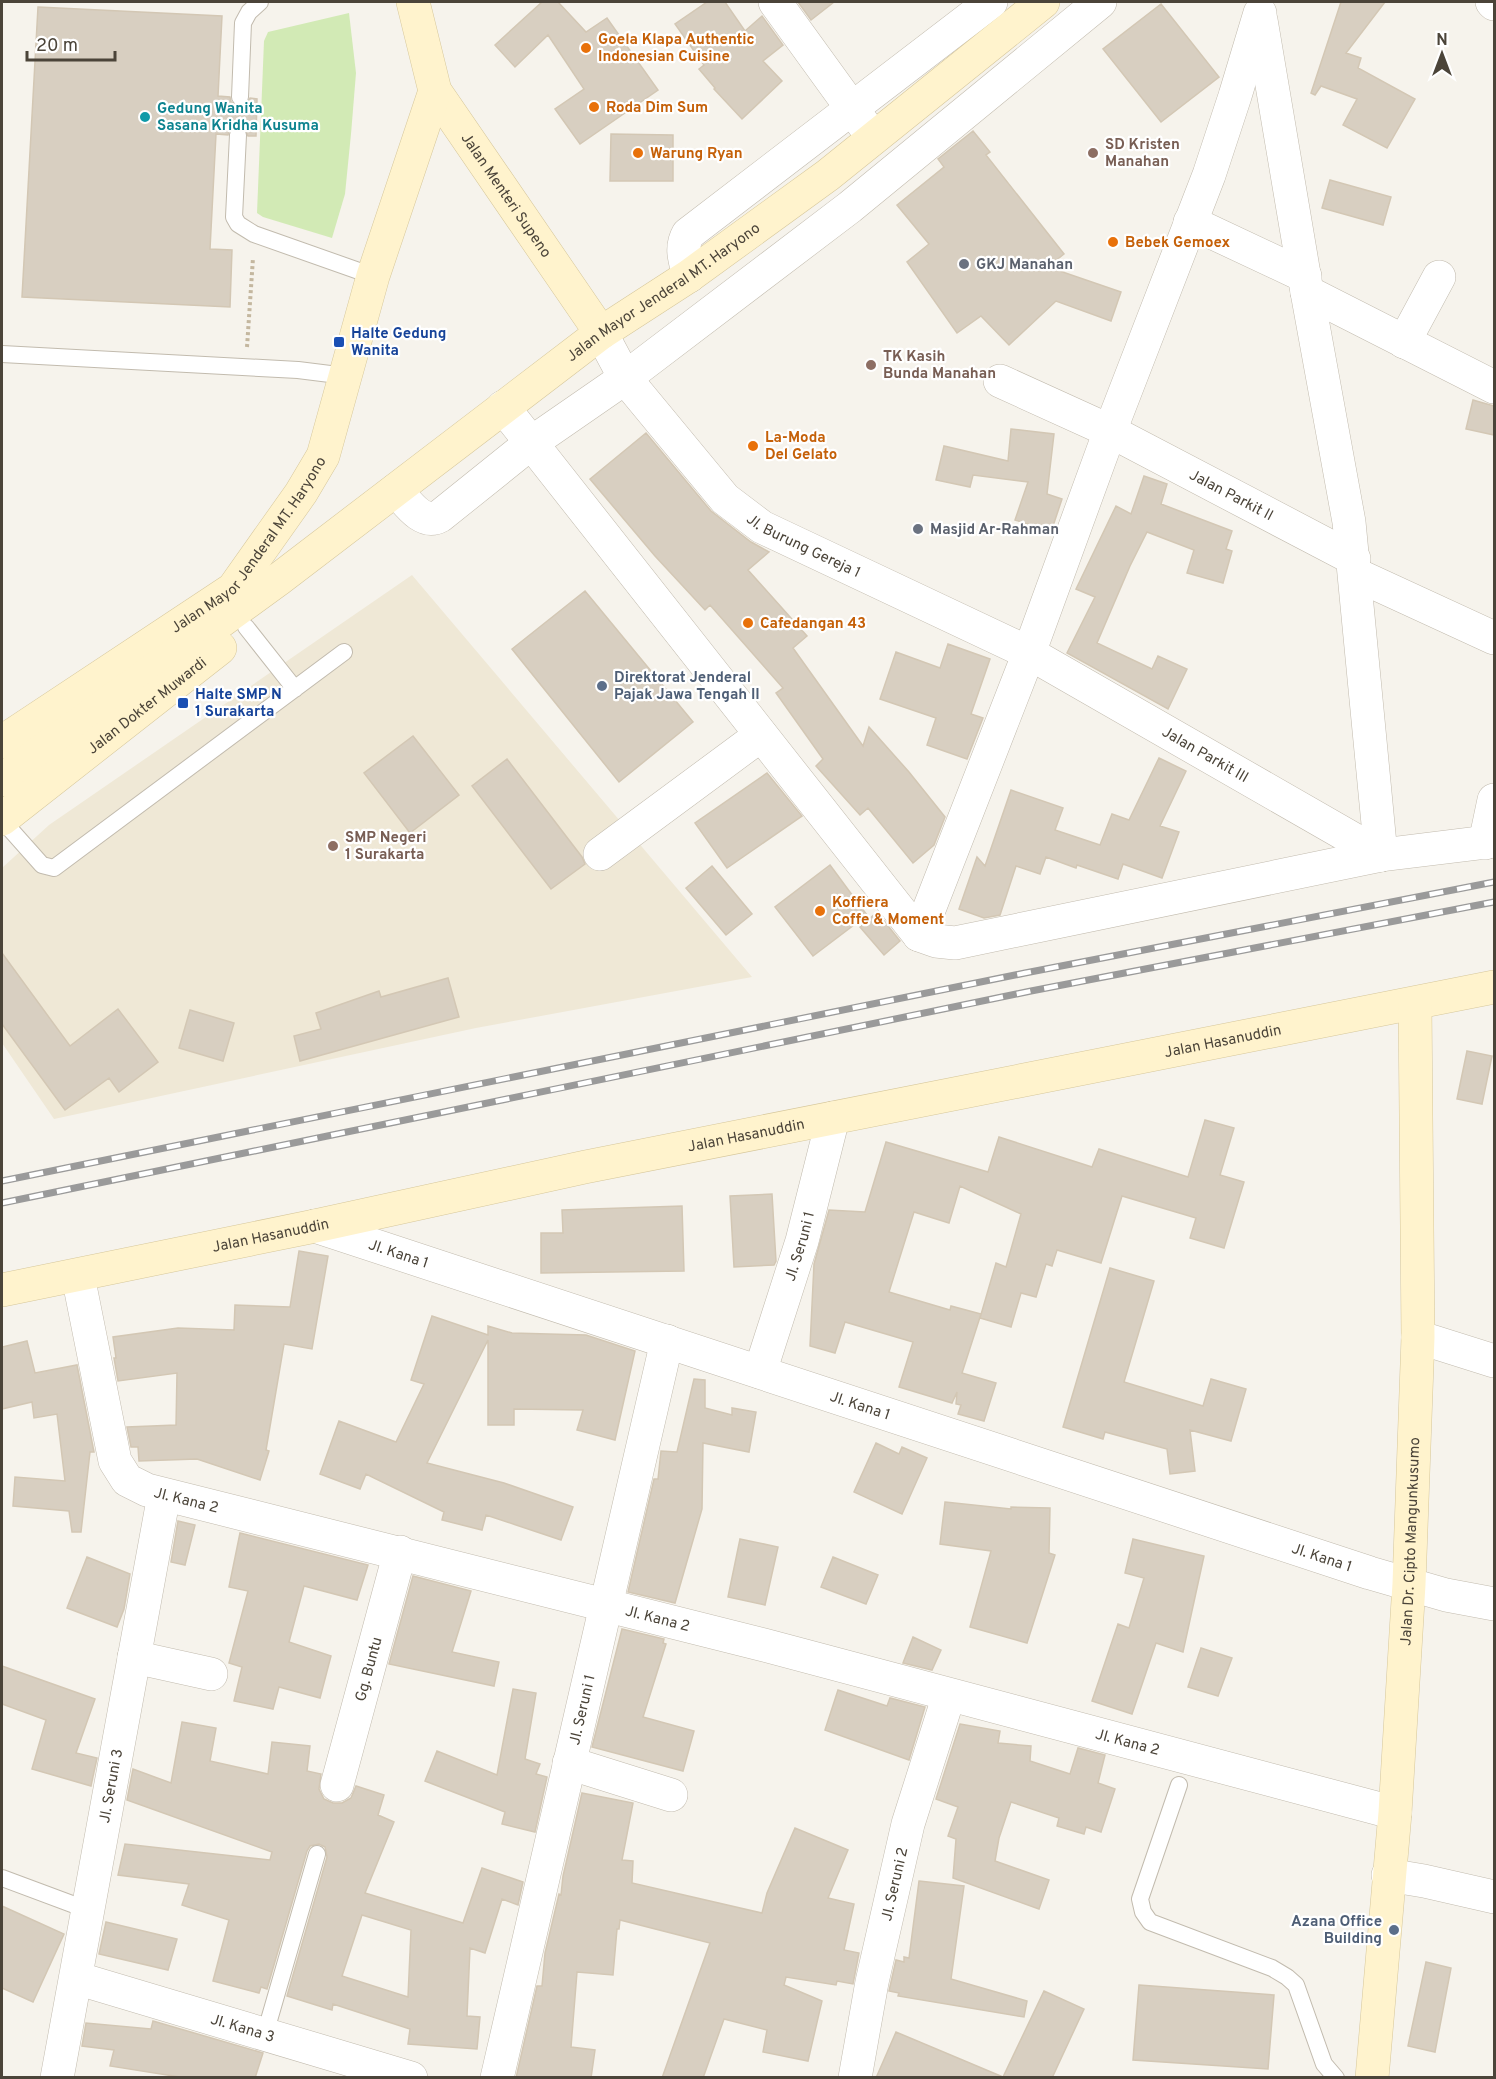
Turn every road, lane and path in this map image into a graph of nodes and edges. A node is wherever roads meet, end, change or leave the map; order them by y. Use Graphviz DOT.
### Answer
graph roads {
  1 [pos="260,2"];
  2 [pos="413,2"];
  3 [pos="775,2"];
  4 [pos="992,2"];
  5 [pos="1100,2"];
  6 [pos="1259,5"];
  7 [pos="1029,6"];
  8 [pos="906,68"];
  9 [pos="435,91"];
  10 [pos="927,96"];
  11 [pos="240,97"];
  12 [pos="851,110"];
  13 [pos="952,124"];
  14 [pos="238,135"];
  15 [pos="875,138"];
  16 [pos="828,175"];
  17 [pos="748,188"];
  18 [pos="850,207"];
  19 [pos="767,218"];
  20 [pos="1190,222"];
  21 [pos="254,234"];
  22 [pos="373,276"];
  23 [pos="689,276"];
  24 [pos="1439,277"];
  25 [pos="1306,284"];
  26 [pos="601,333"];
  27 [pos="1404,342"];
  28 [pos="2,354"];
  29 [pos="246,367"];
  30 [pos="346,376"];
  31 [pos="625,378"];
  32 [pos="1000,381"];
  33 [pos="1494,387"];
  34 [pos="503,407"];
  35 [pos="1110,431"];
  36 [pos="531,443"];
  37 [pos="396,490"];
  38 [pos="1355,567"];
  39 [pos="279,579"];
  40 [pos="246,627"];
  41 [pos="1494,638"];
  42 [pos="344,652"];
  43 [pos="1029,653"];
  44 [pos="295,689"];
  45 [pos="761,735"];
  46 [pos="2,742"];
  47 [pos="2,780"];
  48 [pos="1494,800"];
  49 [pos="2,819"];
  50 [pos="1490,842"];
  51 [pos="600,854"];
  52 [pos="1381,855"];
  53 [pos="919,935"];
  54 [pos="1494,987"];
  55 [pos="1416,1004"];
  56 [pos="833,1118"];
  57 [pos="315,1226"];
  58 [pos="78,1276"];
  59 [pos="2,1290"];
  60 [pos="1418,1337"];
  61 [pos="667,1341"];
  62 [pos="1494,1361"];
  63 [pos="760,1372"];
  64 [pos="164,1496"];
  65 [pos="400,1552"];
  66 [pos="1409,1584"];
  67 [pos="605,1604"];
  68 [pos="1494,1604"];
  69 [pos="134,1657"];
  70 [pos="211,1674"];
  71 [pos="949,1695"];
  72 [pos="569,1763"];
  73 [pos="337,1785"];
  74 [pos="1179,1785"];
  75 [pos="671,1795"];
  76 [pos="1395,1813"];
  77 [pos="317,1854"];
  78 [pos="1388,1875"];
  79 [pos="2,1878"];
  80 [pos="1494,1897"];
  81 [pos="88,1910"];
  82 [pos="76,1977"];
  83 [pos="265,2034"];
  84 [pos="57,2078"];
  85 [pos="411,2078"];
  86 [pos="497,2078"];
  87 [pos="855,2078"];
  88 [pos="1336,2078"];
  89 [pos="1372,2078"];
  1 -- 11 [label="lane"];
  2 -- 9 [label="main road, Jalan Menteri Supeno"];
  3 -- 12 [label="street"];
  4 -- 8 [label="street"];
  5 -- 13 [label="street"];
  6 -- 20 [label="street"];
  6 -- 25 [label="street"];
  7 -- 10 [label="main road, Jalan Mayor Jenderal MT. Haryono"];
  8 -- 10 [label="street"];
  8 -- 12 [label="street"];
  9 -- 22 [label="main road, Jalan Mayor Jenderal MT. Haryono"];
  9 -- 26 [label="main road, Jalan Menteri Supeno"];
  10 -- 13 [label="street"];
  10 -- 15 [label="main road, Jalan Mayor Jenderal MT. Haryono"];
  12 -- 15 [label="street"];
  12 -- 17 [label="street"];
  13 -- 18 [label="street"];
  14 -- 21 [label="lane"];
  15 -- 16 [label="main road, Jalan Mayor Jenderal MT. Haryono"];
  16 -- 18 [label="street"];
  16 -- 19 [label="main road, Jalan Mayor Jenderal MT. Haryono"];
  17 -- 19 [label="street"];
  17 -- 23 [label="street"];
  18 -- 31 [label="street"];
  19 -- 23 [label="main road, Jalan Mayor Jenderal MT. Haryono"];
  20 -- 25 [label="street"];
  20 -- 35 [label="street"];
  21 -- 22 [label="lane"];
  21 -- 29 [label="path"];
  22 -- 30 [label="main road, Jalan Mayor Jenderal MT. Haryono"];
  23 -- 26 [label="main road, Jalan Mayor Jenderal MT. Haryono"];
  24 -- 27 [label="street"];
  25 -- 27 [label="street"];
  25 -- 38 [label="street"];
  26 -- 31 [label="street, Jalan Menteri Supeno"];
  26 -- 34 [label="main road, Jalan Mayor Jenderal MT. Haryono"];
  27 -- 33 [label="street"];
  28 -- 29 [label="lane"];
  29 -- 30 [label="lane"];
  30 -- 46 [label="main road, Jalan Mayor Jenderal MT. Haryono"];
  31 -- 36 [label="street"];
  31 -- 43 [label="street, Jl. Burung Gereja 1"];
  32 -- 35 [label="street, Jalan Parkit II"];
  34 -- 36 [label="street"];
  34 -- 37 [label="main road, Jalan Mayor Jenderal MT. Haryono"];
  35 -- 38 [label="street, Jalan Parkit II"];
  35 -- 43 [label="street"];
  36 -- 37 [label="street"];
  36 -- 45 [label="street"];
  37 -- 39 [label="main road, Jalan Mayor Jenderal MT. Haryono"];
  38 -- 41 [label="street, Jalan Parkit II"];
  38 -- 52 [label="street"];
  39 -- 40 [label="main road, Jalan Dokter Muwardi"];
  39 -- 47 [label="main road, Jalan Mayor Jenderal MT. Haryono"];
  40 -- 44 [label="lane"];
  40 -- 49 [label="main road, Jalan Dokter Muwardi"];
  42 -- 44 [label="lane"];
  43 -- 52 [label="street, Jalan Parkit III"];
  43 -- 53 [label="street"];
  44 -- 49 [label="lane"];
  45 -- 51 [label="street"];
  45 -- 53 [label="street"];
  48 -- 50 [label="street"];
  50 -- 52 [label="street"];
  52 -- 53 [label="street"];
  54 -- 55 [label="main road, Jalan Hasanuddin"];
  55 -- 56 [label="main road, Jalan Hasanuddin"];
  55 -- 60 [label="main road, Jalan Dr. Cipto Mangunkusumo"];
  56 -- 57 [label="main road, Jalan Hasanuddin"];
  56 -- 63 [label="street, Jl. Seruni 1"];
  57 -- 58 [label="main road, Jalan Hasanuddin"];
  57 -- 61 [label="street, Jl. Kana 1"];
  58 -- 59 [label="main road, Jalan Hasanuddin"];
  58 -- 64 [label="street, Jl. Kana 2"];
  60 -- 62 [label="street"];
  60 -- 66 [label="main road, Jalan Dr. Cipto Mangunkusumo"];
  61 -- 63 [label="street, Jl. Kana 1"];
  61 -- 67 [label="street, Jl. Seruni 1"];
  63 -- 66 [label="street, Jl. Kana 1"];
  64 -- 65 [label="street, Jl. Kana 2"];
  64 -- 69 [label="street, Jl. Seruni 3"];
  65 -- 67 [label="street, Jl. Kana 2"];
  65 -- 73 [label="street, Gg. Buntu"];
  66 -- 68 [label="street, Jl. Kana 1"];
  66 -- 76 [label="main road, Jalan Dr. Cipto Mangunkusumo"];
  67 -- 71 [label="street, Jl. Kana 2"];
  67 -- 72 [label="street, Jl. Seruni 1"];
  69 -- 70 [label="street"];
  69 -- 81 [label="street, Jl. Seruni 3"];
  71 -- 76 [label="street, Jl. Kana 2"];
  71 -- 87 [label="street, Jl. Seruni 2"];
  72 -- 75 [label="street"];
  72 -- 86 [label="street, Jl. Seruni 1"];
  74 -- 88 [label="lane"];
  76 -- 78 [label="main road, Jalan Dr. Cipto Mangunkusumo"];
  77 -- 83 [label="lane"];
  78 -- 80 [label="street"];
  78 -- 89 [label="main road, Jalan Dr. Cipto Mangunkusumo"];
  79 -- 81 [label="lane"];
  81 -- 82 [label="street, Jl. Seruni 3"];
  82 -- 83 [label="street, Jl. Kana 3"];
  82 -- 84 [label="street, Jl. Seruni 3"];
  83 -- 85 [label="street, Jl. Kana 3"];
}
